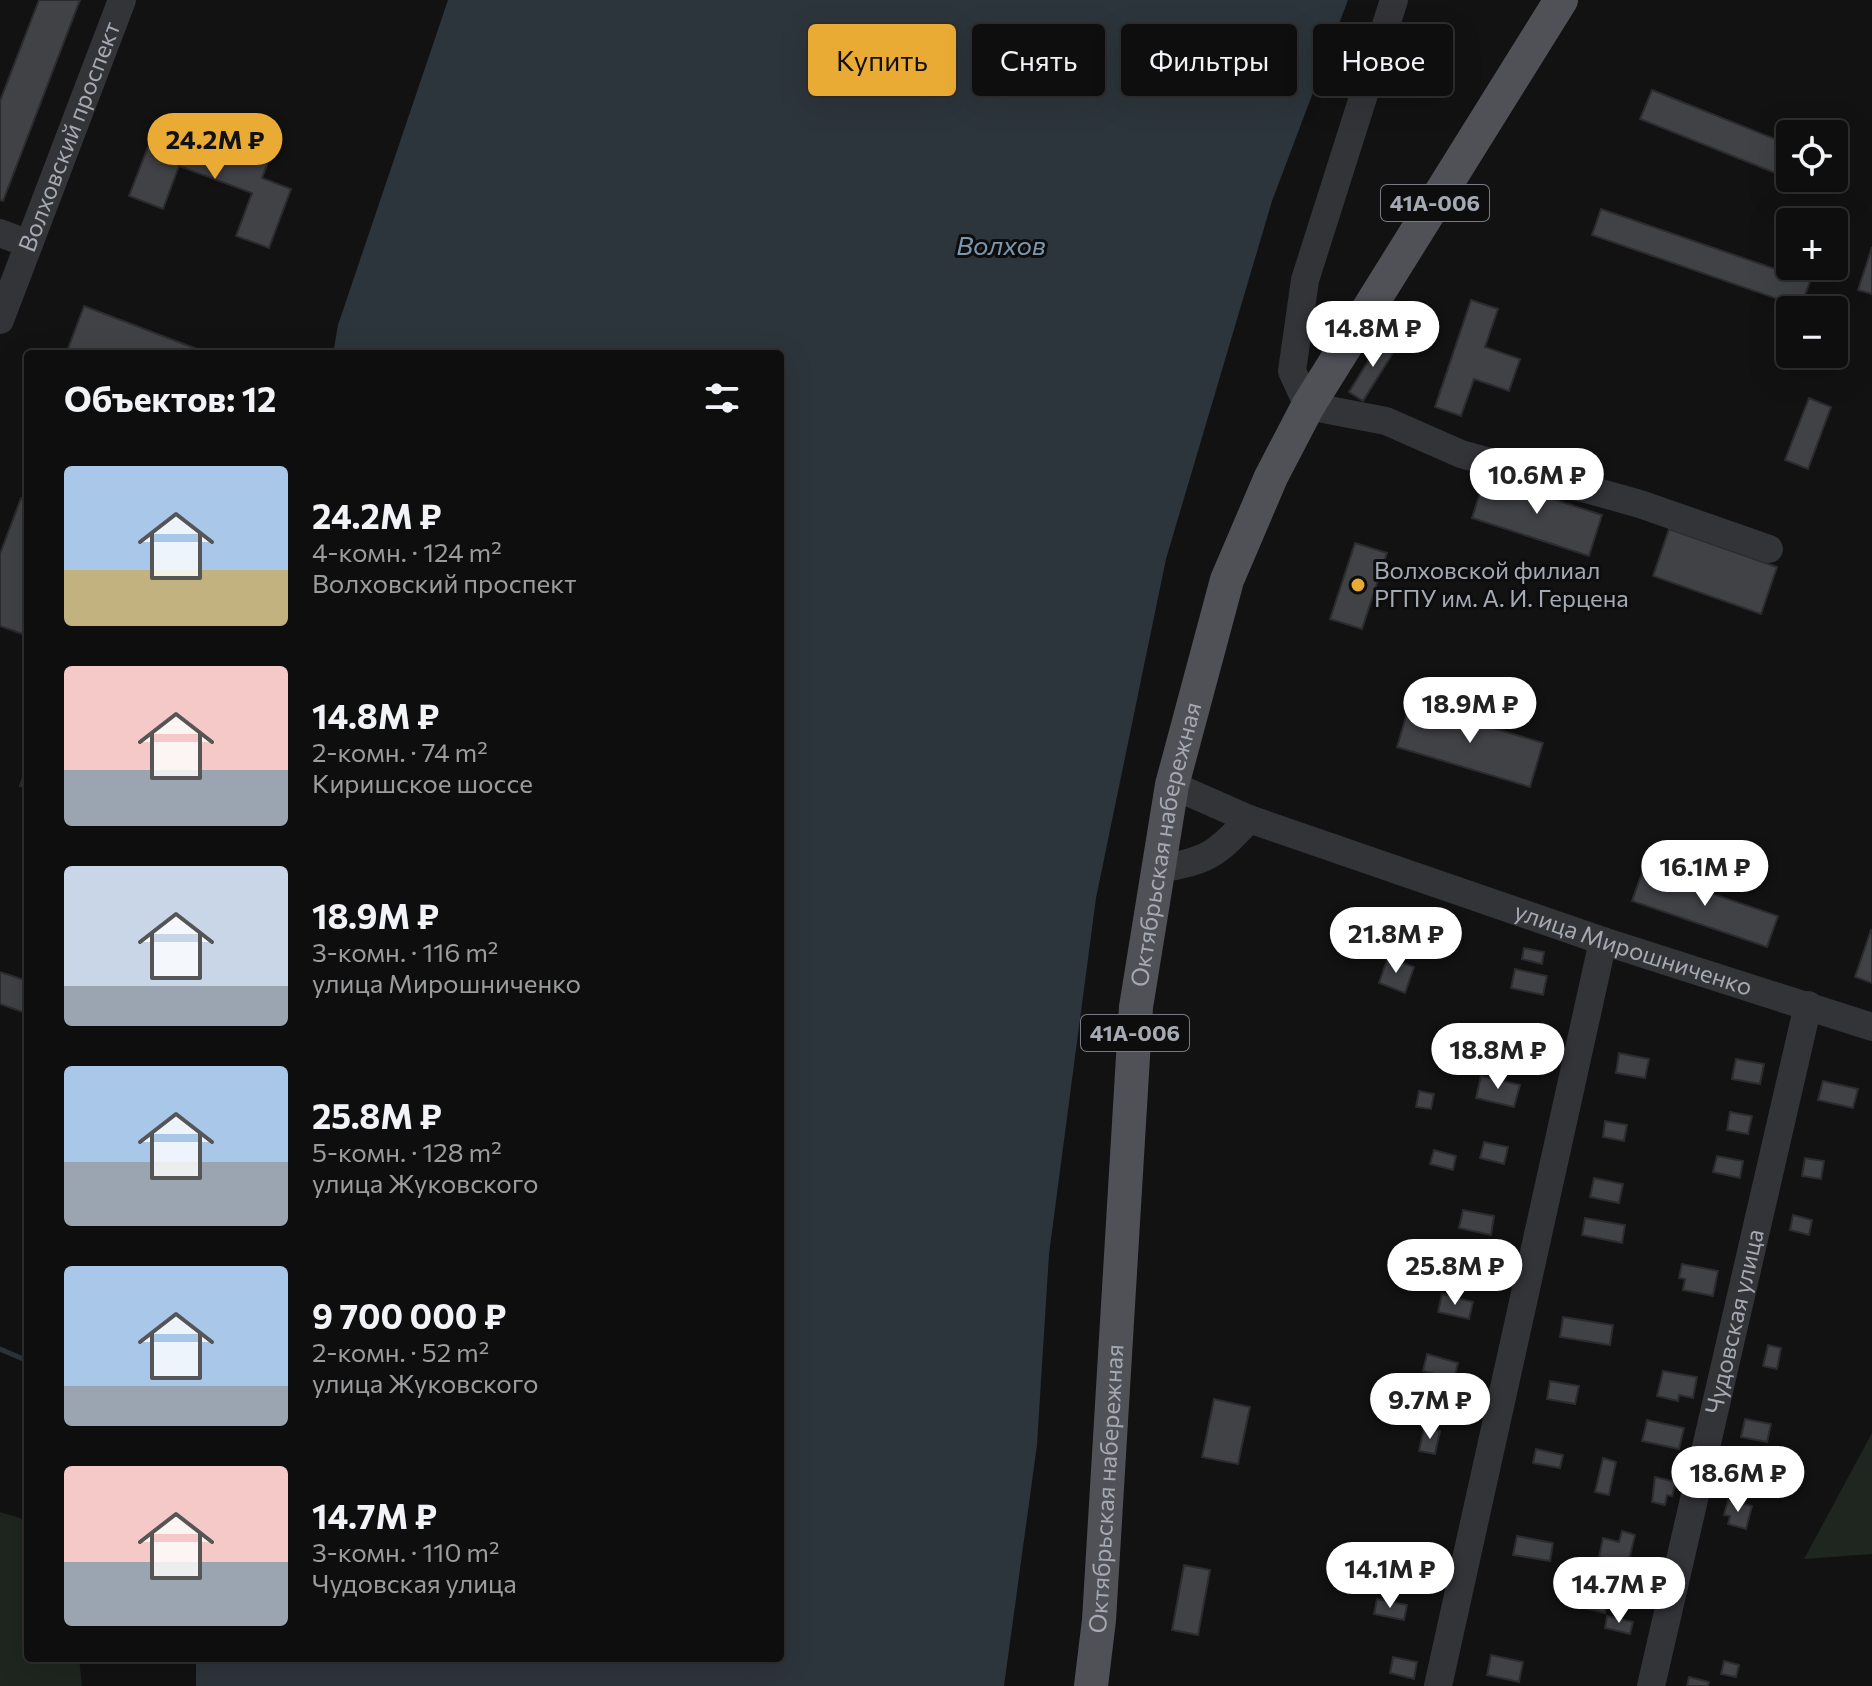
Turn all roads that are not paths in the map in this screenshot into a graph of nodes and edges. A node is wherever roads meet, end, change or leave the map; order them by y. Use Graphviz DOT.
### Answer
graph roads {
  1 [pos="122,0"];
  2 [pos="1394,0"];
  3 [pos="1561,0"];
  4 [pos="0,233"];
  5 [pos="29,244"];
  6 [pos="0,320"];
  7 [pos="1308,406"];
  8 [pos="1769,549"];
  9 [pos="1172,785"];
  10 [pos="1249,819"];
  11 [pos="1159,869"];
  12 [pos="1603,941"];
  13 [pos="1808,1005"];
  14 [pos="1872,1027"];
  15 [pos="1091,1686"];
  16 [pos="1438,1686"];
  17 [pos="1651,1686"];
  1 -- 5 [label="street, Волховский проспект"];
  2 -- 7 [label="street"];
  3 -- 7 [label="main road, 41А-006"];
  4 -- 5 [label="street"];
  5 -- 6 [label="street, Волховский проспект"];
  7 -- 8 [label="street"];
  7 -- 9 [label="main road, Октябрьская набережная / 41А-006"];
  9 -- 10 [label="street, улица Мирошниченко"];
  9 -- 11 [label="main road, Октябрьская набережная / 41А-006"];
  10 -- 11 [label="street"];
  10 -- 12 [label="street, улица Мирошниченко"];
  11 -- 15 [label="main road, Октябрьская набережная / 41А-006"];
  12 -- 13 [label="street, улица Мирошниченко"];
  12 -- 16 [label="street"];
  13 -- 14 [label="street, улица Мирошниченко"];
  13 -- 17 [label="street, Чудовская улица"];
}
